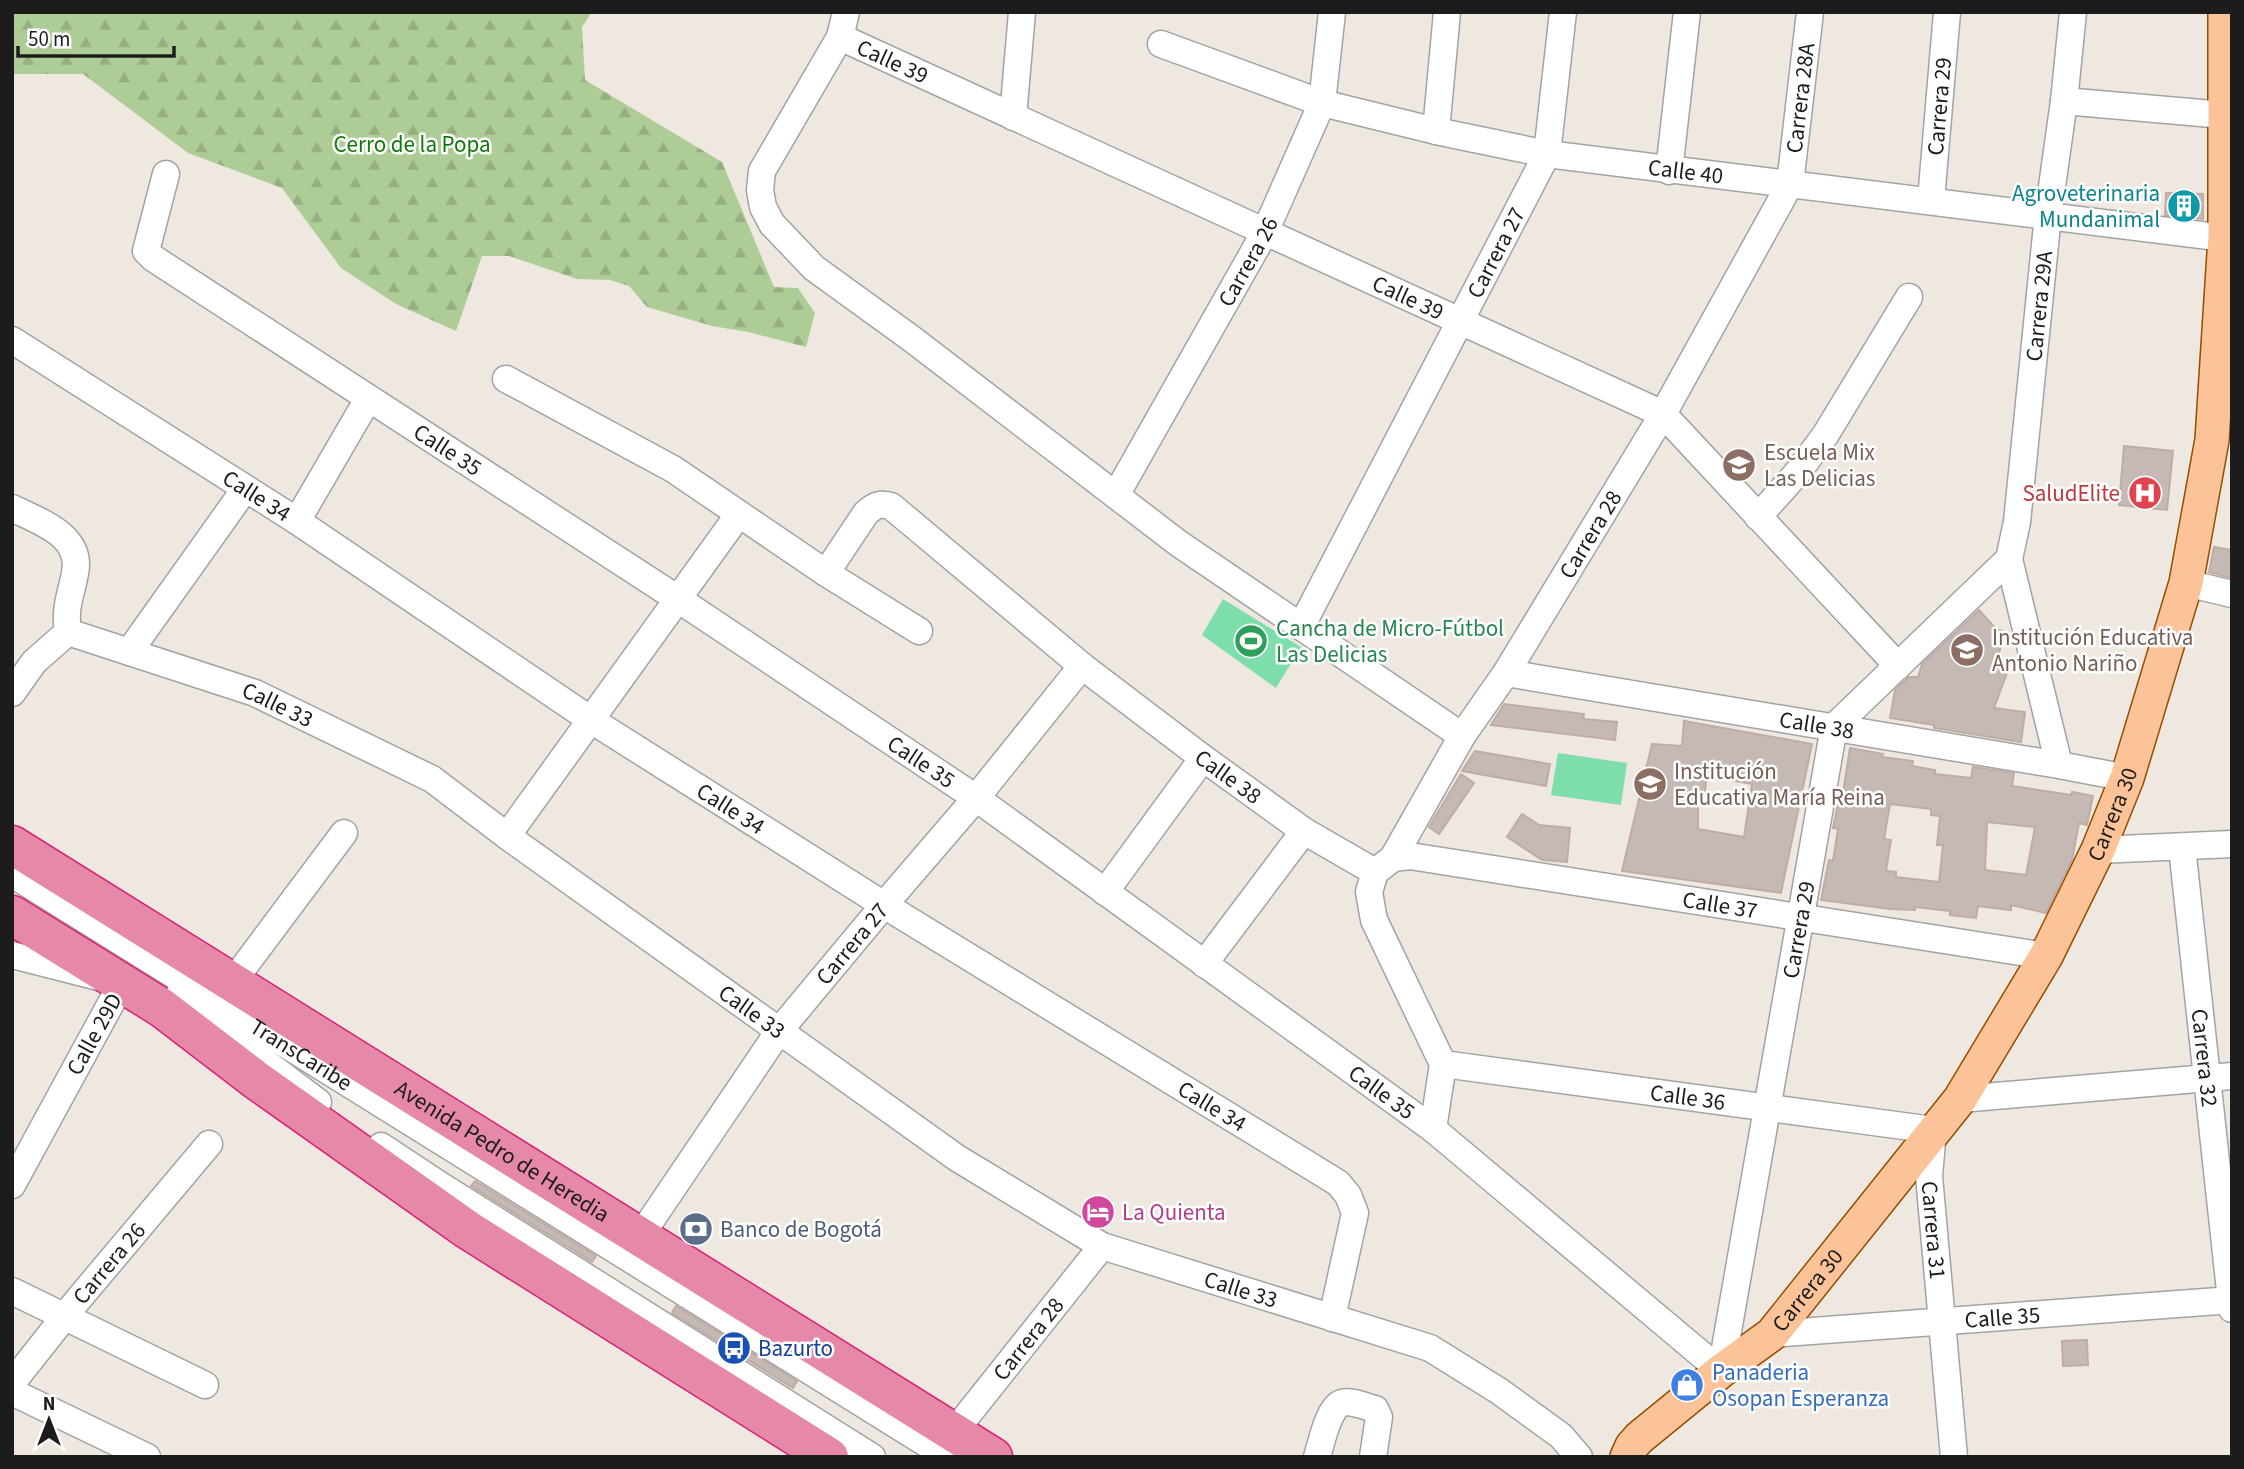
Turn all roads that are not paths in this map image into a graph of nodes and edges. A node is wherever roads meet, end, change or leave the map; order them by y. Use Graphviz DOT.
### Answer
graph roads {
  1 [pos="1022,12"];
  2 [pos="1332,12"];
  3 [pos="1447,12"];
  4 [pos="1563,12"];
  5 [pos="1687,12"];
  6 [pos="1810,12"];
  7 [pos="1947,12"];
  8 [pos="2073,12"];
  9 [pos="2225,12"];
  10 [pos="843,25"];
  11 [pos="1161,44"];
  12 [pos="2064,101"];
  13 [pos="1322,103"];
  14 [pos="2224,115"];
  15 [pos="1013,117"];
  16 [pos="1436,131"];
  17 [pos="1547,155"];
  18 [pos="1669,171"];
  19 [pos="166,174"];
  20 [pos="1790,184"];
  21 [pos="2228,196"];
  22 [pos="1931,201"];
  23 [pos="2048,215"];
  24 [pos="1265,232"];
  25 [pos="2225,238"];
  26 [pos="1909,297"];
  27 [pos="1459,321"];
  28 [pos="12,340"];
  29 [pos="506,379"];
  30 [pos="368,399"];
  31 [pos="1662,414"];
  32 [pos="2222,442"];
  33 [pos="245,489"];
  34 [pos="1116,495"];
  35 [pos="12,508"];
  36 [pos="740,514"];
  37 [pos="1758,517"];
  38 [pos="297,521"];
  39 [pos="2009,559"];
  40 [pos="826,573"];
  41 [pos="2186,583"];
  42 [pos="2232,594"];
  43 [pos="678,599"];
  44 [pos="1301,627"];
  45 [pos="919,631"];
  46 [pos="68,632"];
  47 [pos="129,652"];
  48 [pos="1082,666"];
  49 [pos="1898,666"];
  50 [pos="1506,673"];
  51 [pos="12,693"];
  52 [pos="591,720"];
  53 [pos="1834,727"];
  54 [pos="1462,736"];
  55 [pos="1203,758"];
  56 [pos="2059,765"];
  57 [pos="2127,778"];
  58 [pos="976,798"];
  59 [pos="1304,831"];
  60 [pos="344,833"];
  61 [pos="507,836"];
  62 [pos="2232,844"];
  63 [pos="12,845"];
  64 [pos="2182,847"];
  65 [pos="2098,850"];
  66 [pos="1384,865"];
  67 [pos="12,874"];
  68 [pos="12,889"];
  69 [pos="1105,892"];
  70 [pos="884,905"];
  71 [pos="12,915"];
  72 [pos="1800,918"];
  73 [pos="12,955"];
  74 [pos="2046,956"];
  75 [pos="1204,964"];
  76 [pos="122,982"];
  77 [pos="231,984"];
  78 [pos="779,1031"];
  79 [pos="1443,1064"];
  80 [pos="2219,1077"];
  81 [pos="1960,1099"];
  82 [pos="1768,1108"];
  83 [pos="1433,1129"];
  84 [pos="1933,1130"];
  85 [pos="209,1144"];
  86 [pos="12,1185"];
  87 [pos="640,1234"];
  88 [pos="1102,1246"];
  89 [pos="12,1291"];
  90 [pos="2231,1303"];
  91 [pos="65,1317"];
  92 [pos="1332,1318"];
  93 [pos="1942,1322"];
  94 [pos="1772,1334"];
  95 [pos="1721,1371"];
  96 [pos="12,1383"];
  97 [pos="205,1385"];
  98 [pos="12,1392"];
  99 [pos="951,1444"];
  100 [pos="147,1457"];
  101 [pos="829,1457"];
  102 [pos="872,1457"];
  103 [pos="993,1457"];
  104 [pos="1317,1457"];
  105 [pos="1373,1457"];
  106 [pos="1579,1457"];
  107 [pos="1628,1457"];
  108 [pos="1954,1457"];
  1 -- 15 [label="street"];
  2 -- 13 [label="street, Carrera 26"];
  3 -- 16 [label="street"];
  4 -- 17 [label="street, Carrera 27"];
  5 -- 18 [label="street"];
  6 -- 20 [label="street, Carrera 28A"];
  7 -- 22 [label="street, Carrera 29"];
  8 -- 12 [label="street, Carrera 29A"];
  9 -- 14 [label="main road, Carrera 30"];
  10 -- 15 [label="street, Calle 39"];
  10 -- 34 [label="street"];
  11 -- 13 [label="street, Calle 40"];
  12 -- 14 [label="street"];
  12 -- 23 [label="street, Carrera 29A"];
  13 -- 16 [label="street, Calle 40"];
  13 -- 24 [label="street, Carrera 26"];
  14 -- 21 [label="main road, Carrera 30"];
  15 -- 24 [label="street, Calle 39"];
  16 -- 17 [label="street, Calle 40"];
  17 -- 18 [label="street, Calle 40"];
  17 -- 27 [label="street, Carrera 27"];
  18 -- 20 [label="street, Calle 40"];
  19 -- 30 [label="street, Calle 35"];
  20 -- 22 [label="street, Calle 40"];
  20 -- 31 [label="street, Carrera 28"];
  21 -- 25 [label="main road, Carrera 30"];
  22 -- 23 [label="street, Calle 40"];
  23 -- 25 [label="street, Calle 40"];
  23 -- 39 [label="street, Carrera 29A"];
  24 -- 27 [label="street, Calle 39"];
  24 -- 34 [label="street, Carrera 26"];
  25 -- 32 [label="main road, Carrera 30"];
  26 -- 37 [label="street"];
  27 -- 31 [label="street, Calle 39"];
  27 -- 44 [label="street, Carrera 27"];
  28 -- 33 [label="street, Calle 34"];
  29 -- 36 [label="street"];
  30 -- 38 [label="street"];
  30 -- 43 [label="street, Calle 35"];
  31 -- 37 [label="street, Calle 39"];
  31 -- 50 [label="street, Carrera 28"];
  32 -- 41 [label="main road, Carrera 30"];
  33 -- 38 [label="street, Calle 34"];
  33 -- 47 [label="street"];
  34 -- 44 [label="street"];
  35 -- 46 [label="street"];
  36 -- 40 [label="street"];
  36 -- 43 [label="street"];
  37 -- 49 [label="street, Calle 39"];
  38 -- 52 [label="street, Calle 34"];
  39 -- 49 [label="street"];
  39 -- 56 [label="street"];
  40 -- 45 [label="street"];
  40 -- 48 [label="street, Calle 38"];
  41 -- 42 [label="street"];
  41 -- 57 [label="main road, Carrera 30"];
  43 -- 52 [label="street"];
  43 -- 58 [label="street, Calle 35"];
  44 -- 54 [label="street"];
  46 -- 47 [label="street, Calle 33"];
  46 -- 51 [label="street"];
  47 -- 61 [label="street, Calle 33"];
  48 -- 55 [label="street, Calle 38"];
  48 -- 58 [label="street, Carrera 27"];
  49 -- 53 [label="street"];
  50 -- 53 [label="street, Calle 38"];
  50 -- 54 [label="street, Carrera 28"];
  52 -- 61 [label="street"];
  52 -- 70 [label="street, Calle 34"];
  53 -- 56 [label="street, Calle 38"];
  53 -- 72 [label="street, Carrera 29"];
  54 -- 66 [label="street, Carrera 28"];
  55 -- 59 [label="street, Calle 38"];
  55 -- 69 [label="street"];
  56 -- 57 [label="street, Calle 38"];
  57 -- 65 [label="main road, Carrera 30"];
  58 -- 69 [label="street, Calle 35"];
  58 -- 70 [label="street, Carrera 27"];
  59 -- 66 [label="street, Calle 38"];
  59 -- 75 [label="street"];
  60 -- 77 [label="street"];
  61 -- 78 [label="street, Calle 33"];
  62 -- 64 [label="street"];
  63 -- 77 [label="highway, Avenida Pedro de Heredia"];
  64 -- 65 [label="street"];
  64 -- 80 [label="street, Carrera 32"];
  65 -- 74 [label="main road, Carrera 30"];
  66 -- 72 [label="street, Calle 37"];
  66 -- 79 [label="street"];
  67 -- 99 [label="street, TransCaribe"];
  68 -- 102 [label="street, TransCaribe"];
  69 -- 75 [label="street, Calle 35"];
  70 -- 78 [label="street, Carrera 27"];
  70 -- 92 [label="street, Calle 34"];
  71 -- 76 [label="highway"];
  72 -- 74 [label="street, Calle 37"];
  72 -- 82 [label="street, Carrera 29"];
  73 -- 76 [label="street, Calle 29D"];
  74 -- 81 [label="main road, Carrera 30"];
  75 -- 83 [label="street, Calle 35"];
  76 -- 86 [label="street, Calle 29D"];
  76 -- 101 [label="highway"];
  77 -- 87 [label="highway, Avenida Pedro de Heredia"];
  78 -- 87 [label="street, Carrera 27"];
  78 -- 88 [label="street, Calle 33"];
  79 -- 82 [label="street, Calle 36"];
  79 -- 83 [label="street"];
  80 -- 81 [label="street"];
  80 -- 90 [label="street, Carrera 32"];
  81 -- 84 [label="main road, Carrera 30"];
  82 -- 84 [label="street, Calle 36"];
  82 -- 95 [label="street, Carrera 29"];
  83 -- 95 [label="street, Calle 35"];
  84 -- 93 [label="street, Carrera 31"];
  84 -- 94 [label="main road, Carrera 30"];
  85 -- 91 [label="street, Carrera 26"];
  87 -- 99 [label="highway, Avenida Pedro de Heredia"];
  88 -- 92 [label="street, Calle 33"];
  88 -- 99 [label="street, Carrera 28"];
  89 -- 91 [label="street"];
  90 -- 93 [label="street, Calle 35"];
  91 -- 96 [label="street, Carrera 26"];
  91 -- 97 [label="street"];
  92 -- 106 [label="street, Calle 33"];
  93 -- 94 [label="street, Calle 35"];
  93 -- 108 [label="street, Carrera 31"];
  94 -- 95 [label="main road, Carrera 30"];
  95 -- 107 [label="main road, Carrera 30"];
  98 -- 100 [label="street"];
  99 -- 103 [label="highway, Avenida Pedro de Heredia"];
  104 -- 105 [label="street"];
}
